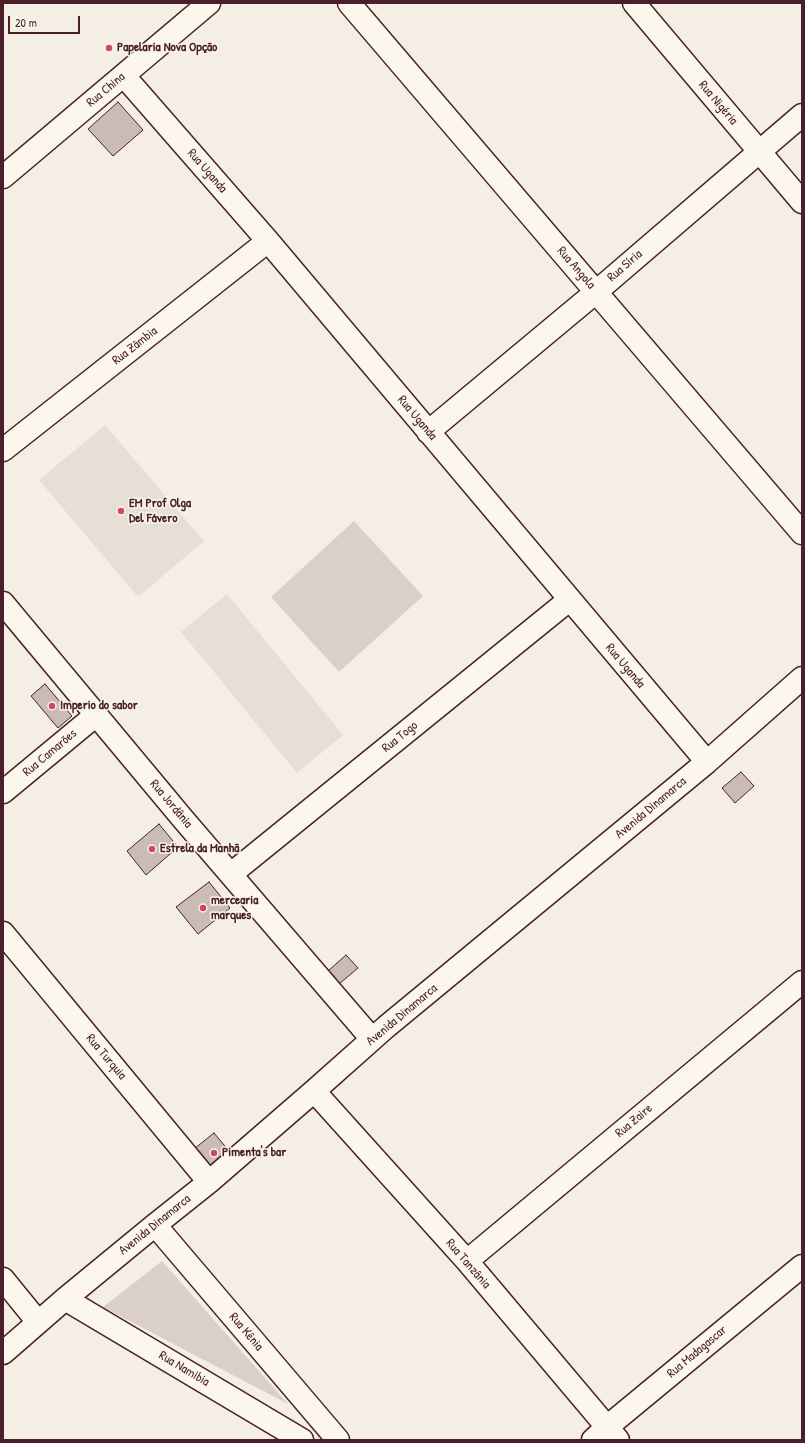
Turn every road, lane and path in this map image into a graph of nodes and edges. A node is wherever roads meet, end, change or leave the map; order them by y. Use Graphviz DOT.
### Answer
graph roads {
  1 [pos="209,3"];
  2 [pos="349,3"];
  3 [pos="634,3"];
  4 [pos="124,76"];
  5 [pos="802,115"];
  6 [pos="759,151"];
  7 [pos="3,177"];
  8 [pos="802,202"];
  9 [pos="268,241"];
  10 [pos="596,292"];
  11 [pos="428,432"];
  12 [pos="3,450"];
  13 [pos="802,534"];
  14 [pos="569,600"];
  15 [pos="3,603"];
  16 [pos="801,679"];
  17 [pos="96,715"];
  18 [pos="707,762"];
  19 [pos="3,792"];
  20 [pos="231,874"];
  21 [pos="3,933"];
  22 [pos="802,982"];
  23 [pos="372,1039"];
  24 [pos="314,1091"];
  25 [pos="209,1182"];
  26 [pos="155,1225"];
  27 [pos="467,1261"];
  28 [pos="802,1266"];
  29 [pos="3,1279"];
  30 [pos="66,1299"];
  31 [pos="38,1322"];
  32 [pos="3,1353"];
  33 [pos="606,1436"];
  34 [pos="302,1440"];
  35 [pos="338,1440"];
  1 -- 4 [label="street, Rua China"];
  2 -- 10 [label="street, Rua Angola"];
  3 -- 6 [label="street, Rua Nigéria"];
  4 -- 7 [label="street, Rua China"];
  4 -- 9 [label="street, Rua Uganda"];
  5 -- 6 [label="street, Rua Síria"];
  6 -- 8 [label="street, Rua Nigéria"];
  6 -- 10 [label="street, Rua Síria"];
  9 -- 11 [label="street, Rua Uganda"];
  9 -- 12 [label="street, Rua Zâmbia"];
  10 -- 11 [label="street, Rua Síria"];
  10 -- 13 [label="street, Rua Angola"];
  11 -- 14 [label="street, Rua Uganda"];
  14 -- 18 [label="street, Rua Uganda"];
  14 -- 20 [label="street, Rua Togo"];
  15 -- 17 [label="street, Rua Jordânia"];
  16 -- 18 [label="street, Avenida Dinamarca"];
  17 -- 19 [label="street, Rua Camarões"];
  17 -- 20 [label="street, Rua Jordânia"];
  18 -- 23 [label="street, Avenida Dinamarca"];
  20 -- 23 [label="street, Rua Jordânia"];
  21 -- 25 [label="street, Rua Turquia"];
  22 -- 27 [label="street, Rua Zaire"];
  23 -- 24 [label="street, Avenida Dinamarca"];
  24 -- 25 [label="street, Avenida Dinamarca"];
  24 -- 27 [label="street, Rua Tanzânia"];
  25 -- 26 [label="street, Avenida Dinamarca"];
  26 -- 30 [label="street, Avenida Dinamarca"];
  26 -- 35 [label="street, Rua Kênia"];
  27 -- 33 [label="street, Rua Tanzânia"];
  28 -- 33 [label="street, Rua Madagascar"];
  29 -- 31 [label="street"];
  30 -- 31 [label="street, Avenida Dinamarca"];
  30 -- 34 [label="street, Rua Namibia"];
  31 -- 32 [label="street, Avenida Dinamarca"];
}
